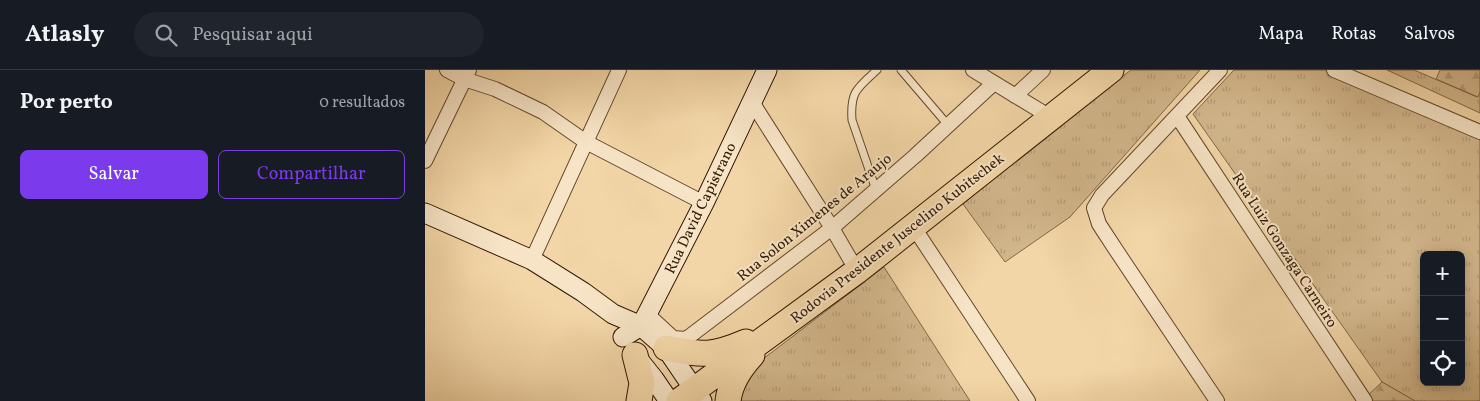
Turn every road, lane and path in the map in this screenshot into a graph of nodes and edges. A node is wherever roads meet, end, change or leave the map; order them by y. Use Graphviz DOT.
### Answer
graph roads {
  1 [pos="447,70"];
  2 [pos="619,70"];
  3 [pos="767,70"];
  4 [pos="877,70"];
  5 [pos="901,70"];
  6 [pos="973,70"];
  7 [pos="1043,70"];
  8 [pos="1111,70"];
  9 [pos="1221,70"];
  10 [pos="1334,70"];
  11 [pos="466,75"];
  12 [pos="994,83"];
  13 [pos="1015,96"];
  14 [pos="752,102"];
  15 [pos="1177,116"];
  16 [pos="1052,118"];
  17 [pos="949,125"];
  18 [pos="1480,132"];
  19 [pos="586,142"];
  20 [pos="425,161"];
  21 [pos="876,190"];
  22 [pos="703,203"];
  23 [pos="425,213"];
  24 [pos="913,226"];
  25 [pos="831,228"];
  26 [pos="532,260"];
  27 [pos="857,271"];
  28 [pos="613,314"];
  29 [pos="644,320"];
  30 [pos="778,328"];
  31 [pos="629,346"];
  32 [pos="666,348"];
  33 [pos="692,397"];
  34 [pos="639,401"];
  35 [pos="669,401"];
  36 [pos="728,401"];
  37 [pos="1028,401"];
  38 [pos="1217,401"];
  39 [pos="1365,401"];
  1 -- 11 [label="street"];
  2 -- 19 [label="street"];
  3 -- 14 [label="street, Rua David Capistrano"];
  4 -- 21 [label="lane"];
  5 -- 17 [label="lane"];
  6 -- 12 [label="street"];
  7 -- 13 [label="street"];
  8 -- 16 [label="highway, Rodovia Presidente Juscelino Kubitschek"];
  9 -- 15 [label="street"];
  10 -- 18 [label="street"];
  11 -- 19 [label="street"];
  11 -- 20 [label="street"];
  12 -- 13 [label="street"];
  12 -- 17 [label="street, Rua Solon Ximenes de Araujo"];
  13 -- 16 [label="street"];
  14 -- 22 [label="street, Rua David Capistrano"];
  14 -- 25 [label="street"];
  15 -- 38 [label="street"];
  15 -- 39 [label="street, Rua Luiz Gonzaga Carneiro"];
  16 -- 24 [label="highway, Rodovia Presidente Juscelino Kubitschek"];
  17 -- 21 [label="street, Rua Solon Ximenes de Araujo"];
  19 -- 22 [label="street"];
  19 -- 26 [label="street"];
  21 -- 25 [label="street, Rua Solon Ximenes de Araujo"];
  22 -- 29 [label="street, Rua David Capistrano"];
  23 -- 26 [label="street"];
  24 -- 27 [label="highway, Rodovia Presidente Juscelino Kubitschek"];
  24 -- 37 [label="street"];
  25 -- 27 [label="street"];
  25 -- 29 [label="street, Rua Solon Ximenes de Araujo"];
  26 -- 28 [label="street"];
  27 -- 30 [label="highway, Rodovia Presidente Juscelino Kubitschek"];
  28 -- 29 [label="street"];
  28 -- 31 [label="street"];
  29 -- 31 [label="street"];
  29 -- 32 [label="street"];
  30 -- 32 [label="highway"];
  30 -- 33 [label="highway, Rodovia Presidente Juscelino Kubitschek"];
  30 -- 36 [label="highway"];
  31 -- 34 [label="highway"];
  31 -- 35 [label="street"];
  32 -- 33 [label="street"];
}
